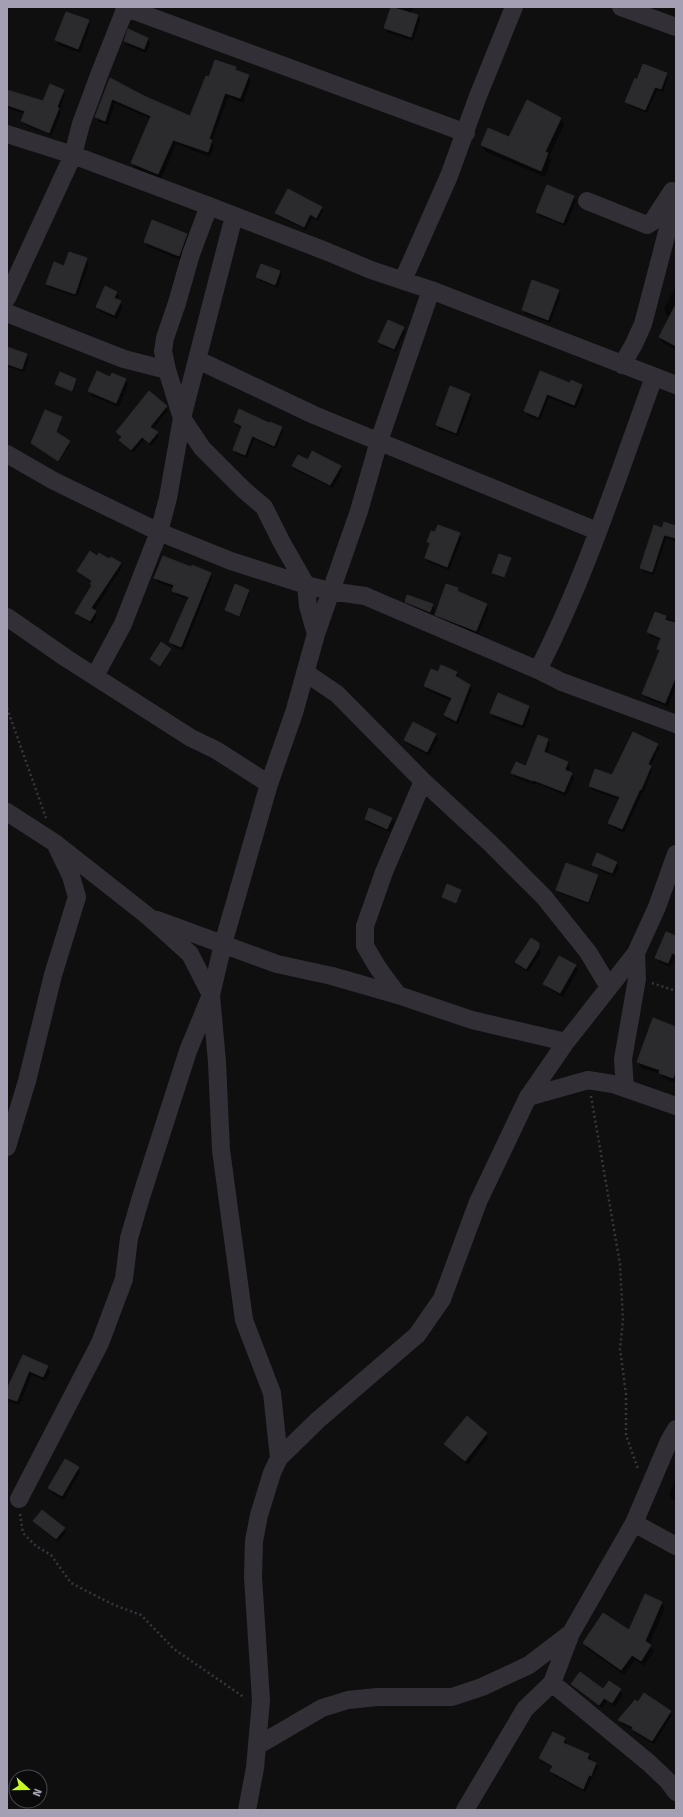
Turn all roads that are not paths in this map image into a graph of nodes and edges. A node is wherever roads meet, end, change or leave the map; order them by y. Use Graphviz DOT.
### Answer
graph roads {
  1 [pos="125,7"];
  2 [pos="514,7"];
  3 [pos="621,7"];
  4 [pos="676,27"];
  5 [pos="466,133"];
  6 [pos="7,134"];
  7 [pos="72,155"];
  8 [pos="674,187"];
  9 [pos="586,201"];
  10 [pos="209,206"];
  11 [pos="234,216"];
  12 [pos="403,280"];
  13 [pos="431,290"];
  14 [pos="7,298"];
  15 [pos="7,313"];
  16 [pos="198,360"];
  17 [pos="622,365"];
  18 [pos="167,370"];
  19 [pos="654,377"];
  20 [pos="676,385"];
  21 [pos="182,418"];
  22 [pos="379,441"];
  23 [pos="7,454"];
  24 [pos="597,531"];
  25 [pos="159,532"];
  26 [pos="306,585"];
  27 [pos="330,591"];
  28 [pos="7,617"];
  29 [pos="316,634"];
  30 [pos="538,670"];
  31 [pos="306,673"];
  32 [pos="95,676"];
  33 [pos="676,724"];
  34 [pos="423,781"];
  35 [pos="269,784"];
  36 [pos="7,812"];
  37 [pos="55,843"];
  38 [pos="676,854"];
  39 [pos="149,917"];
  40 [pos="223,944"];
  41 [pos="636,953"];
  42 [pos="609,987"];
  43 [pos="398,995"];
  44 [pos="211,996"];
  45 [pos="566,1042"];
  46 [pos="625,1088"];
  47 [pos="528,1097"];
  48 [pos="676,1106"];
  49 [pos="7,1147"];
  50 [pos="676,1429"];
  51 [pos="279,1458"];
  52 [pos="18,1499"];
  53 [pos="634,1523"];
  54 [pos="676,1546"];
  55 [pos="571,1633"];
  56 [pos="552,1683"];
  57 [pos="257,1746"];
  58 [pos="676,1792"];
  59 [pos="247,1810"];
  60 [pos="465,1810"];
  1 -- 5 [label="street"];
  1 -- 7 [label="street"];
  2 -- 5 [label="street"];
  3 -- 4 [label="street"];
  5 -- 12 [label="street"];
  6 -- 7 [label="street"];
  7 -- 10 [label="street"];
  7 -- 14 [label="street"];
  8 -- 9 [label="street"];
  8 -- 17 [label="street"];
  10 -- 11 [label="street"];
  10 -- 18 [label="street"];
  11 -- 12 [label="street"];
  11 -- 16 [label="street"];
  12 -- 13 [label="street"];
  13 -- 17 [label="street"];
  13 -- 22 [label="street"];
  15 -- 18 [label="street"];
  16 -- 21 [label="street"];
  16 -- 22 [label="street"];
  17 -- 19 [label="street"];
  18 -- 21 [label="street"];
  19 -- 20 [label="street"];
  19 -- 24 [label="street"];
  21 -- 25 [label="street"];
  21 -- 26 [label="street"];
  22 -- 24 [label="street"];
  22 -- 27 [label="street"];
  23 -- 25 [label="street"];
  24 -- 30 [label="street"];
  25 -- 26 [label="street"];
  25 -- 32 [label="street"];
  26 -- 27 [label="street"];
  26 -- 29 [label="street"];
  27 -- 29 [label="street"];
  27 -- 30 [label="street"];
  28 -- 32 [label="street"];
  29 -- 31 [label="street"];
  30 -- 33 [label="street"];
  31 -- 34 [label="street"];
  31 -- 35 [label="street"];
  32 -- 35 [label="street"];
  34 -- 42 [label="street"];
  34 -- 43 [label="street"];
  35 -- 40 [label="street"];
  36 -- 37 [label="street"];
  37 -- 39 [label="street"];
  37 -- 49 [label="street"];
  38 -- 41 [label="street"];
  39 -- 40 [label="street"];
  39 -- 44 [label="street"];
  40 -- 43 [label="street"];
  40 -- 44 [label="street"];
  41 -- 42 [label="street"];
  41 -- 46 [label="street"];
  42 -- 45 [label="street"];
  43 -- 45 [label="street"];
  44 -- 51 [label="street"];
  44 -- 52 [label="street"];
  45 -- 47 [label="street"];
  46 -- 47 [label="street"];
  46 -- 48 [label="street"];
  47 -- 51 [label="street"];
  50 -- 53 [label="street"];
  51 -- 57 [label="street"];
  53 -- 54 [label="street"];
  53 -- 55 [label="street"];
  55 -- 56 [label="street"];
  55 -- 57 [label="street"];
  56 -- 58 [label="street"];
  56 -- 60 [label="street"];
  57 -- 59 [label="street"];
}
